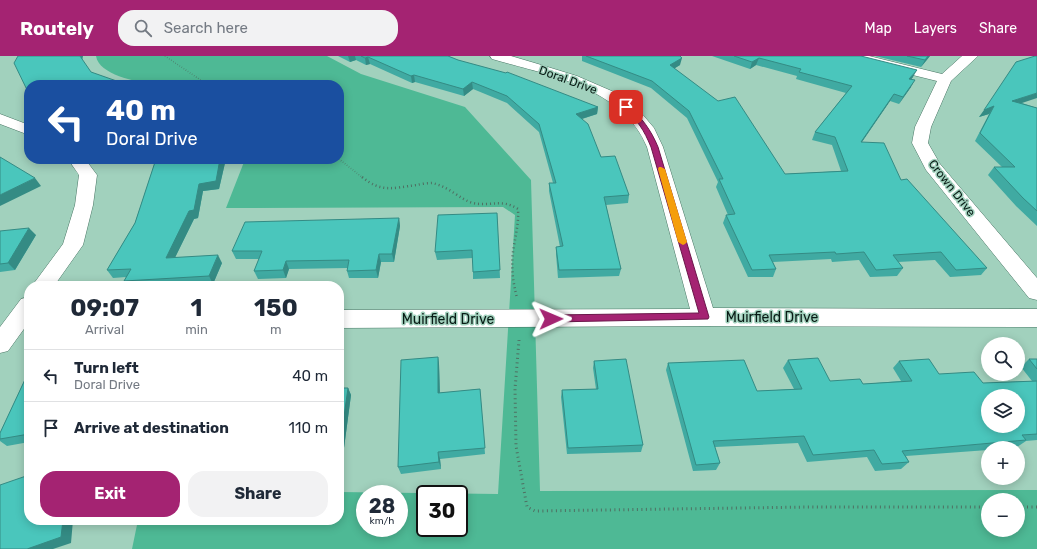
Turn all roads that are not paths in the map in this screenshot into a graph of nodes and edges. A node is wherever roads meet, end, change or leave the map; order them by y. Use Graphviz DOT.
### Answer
graph roads {
  1 [pos="497,56"];
  2 [pos="853,56"];
  3 [pos="971,56"];
  4 [pos="945,79"];
  5 [pos="0,119"];
  6 [pos="24,128"];
  7 [pos="80,164"];
  8 [pos="47,281"];
  9 [pos="1037,292"];
  10 [pos="19,315"];
  11 [pos="704,317"];
  12 [pos="1037,318"];
  13 [pos="344,319"];
  14 [pos="0,344"];
  1 -- 11 [label="street, Doral Drive"];
  2 -- 4 [label="street"];
  3 -- 4 [label="street, Crown Drive"];
  4 -- 9 [label="street, Crown Drive"];
  5 -- 6 [label="street"];
  7 -- 8 [label="street"];
  10 -- 14 [label="street"];
  11 -- 12 [label="street, Muirfield Drive"];
  11 -- 13 [label="street, Muirfield Drive"];
}
